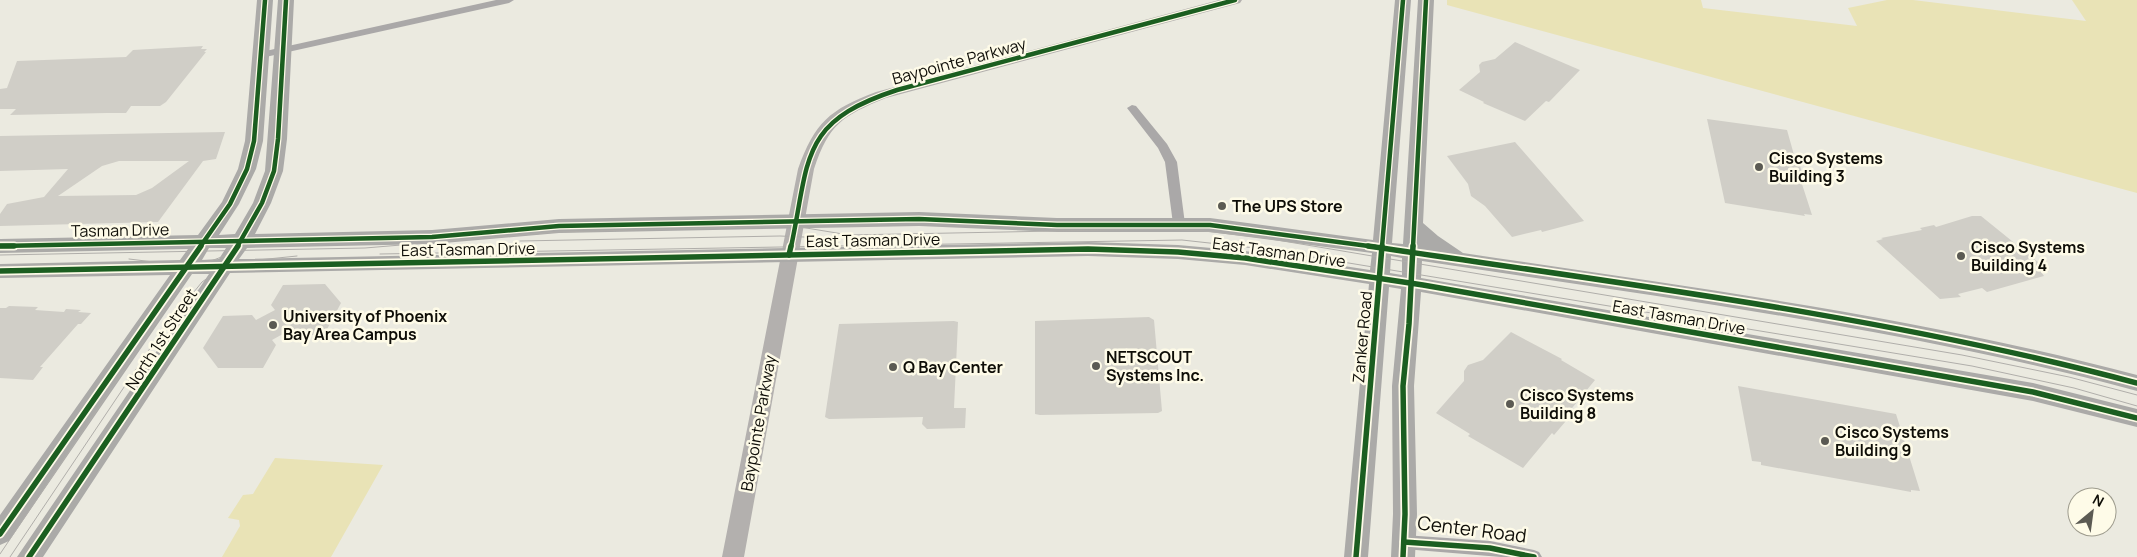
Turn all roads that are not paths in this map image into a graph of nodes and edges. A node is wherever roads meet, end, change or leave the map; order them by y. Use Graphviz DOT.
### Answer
graph roads {
  1 [pos="265,0"];
  2 [pos="286,0"];
  3 [pos="509,0"];
  4 [pos="1235,0"];
  5 [pos="1403,0"];
  6 [pos="1426,0"];
  7 [pos="283,50"];
  8 [pos="261,55"];
  9 [pos="1132,108"];
  10 [pos="796,221"];
  11 [pos="1384,222"];
  12 [pos="1179,224"];
  13 [pos="1412,224"];
  14 [pos="203,241"];
  15 [pos="242,241"];
  16 [pos="1346,242"];
  17 [pos="0,246"];
  18 [pos="1382,249"];
  19 [pos="1411,254"];
  20 [pos="788,255"];
  21 [pos="1463,261"];
  22 [pos="225,265"];
  23 [pos="185,266"];
  24 [pos="0,271"];
  25 [pos="1336,272"];
  26 [pos="1379,279"];
  27 [pos="1410,283"];
  28 [pos="1460,292"];
  29 [pos="1377,306"];
  30 [pos="1410,314"];
  31 [pos="2137,383"];
  32 [pos="2137,418"];
  33 [pos="0,534"];
  34 [pos="1404,549"];
  35 [pos="28,557"];
  36 [pos="733,557"];
  37 [pos="1356,557"];
  38 [pos="1534,557"];
  1 -- 8 [label="main road, North 1st Street"];
  2 -- 7 [label="main road, North 1st Street"];
  3 -- 7 [label="street"];
  4 -- 10 [label="main road, Baypointe Parkway"];
  5 -- 11 [label="main road, Zanker Road"];
  6 -- 13 [label="main road"];
  7 -- 8 [label="street"];
  7 -- 15 [label="main road, North 1st Street"];
  8 -- 14 [label="main road, North 1st Street"];
  9 -- 12 [label="street"];
  10 -- 12 [label="main road, East Tasman Drive"];
  10 -- 15 [label="main road, East Tasman Drive"];
  10 -- 20 [label="main road, Baypointe Parkway"];
  11 -- 16 [label="main road"];
  11 -- 18 [label="main road, Zanker Road"];
  12 -- 16 [label="main road, East Tasman Drive"];
  13 -- 19 [label="main road"];
  13 -- 21 [label="main road"];
  14 -- 15 [label="main road, Tasman Drive"];
  14 -- 17 [label="main road, Tasman Drive"];
  14 -- 23 [label="main road, North 1st Street"];
  15 -- 22 [label="main road, North 1st Street"];
  16 -- 18 [label="main road, East Tasman Drive"];
  18 -- 19 [label="main road, East Tasman Drive"];
  18 -- 26 [label="main road, Zanker Road"];
  19 -- 21 [label="main road, East Tasman Drive"];
  19 -- 27 [label="main road"];
  20 -- 22 [label="main road, East Tasman Drive"];
  20 -- 25 [label="main road, East Tasman Drive"];
  20 -- 36 [label="main road, Baypointe Parkway"];
  21 -- 31 [label="main road, East Tasman Drive"];
  22 -- 23 [label="main road"];
  22 -- 35 [label="main road, North 1st Street"];
  23 -- 24 [label="main road"];
  23 -- 33 [label="main road, North 1st Street"];
  25 -- 26 [label="main road, East Tasman Drive"];
  25 -- 29 [label="main road"];
  26 -- 27 [label="main road, East Tasman Drive"];
  26 -- 29 [label="main road, Zanker Road"];
  27 -- 28 [label="main road, East Tasman Drive"];
  27 -- 30 [label="main road"];
  28 -- 30 [label="main road"];
  28 -- 32 [label="main road, East Tasman Drive"];
  29 -- 37 [label="main road, Zanker Road"];
  30 -- 34 [label="main road"];
  34 -- 38 [label="street, Center Road"];
}
